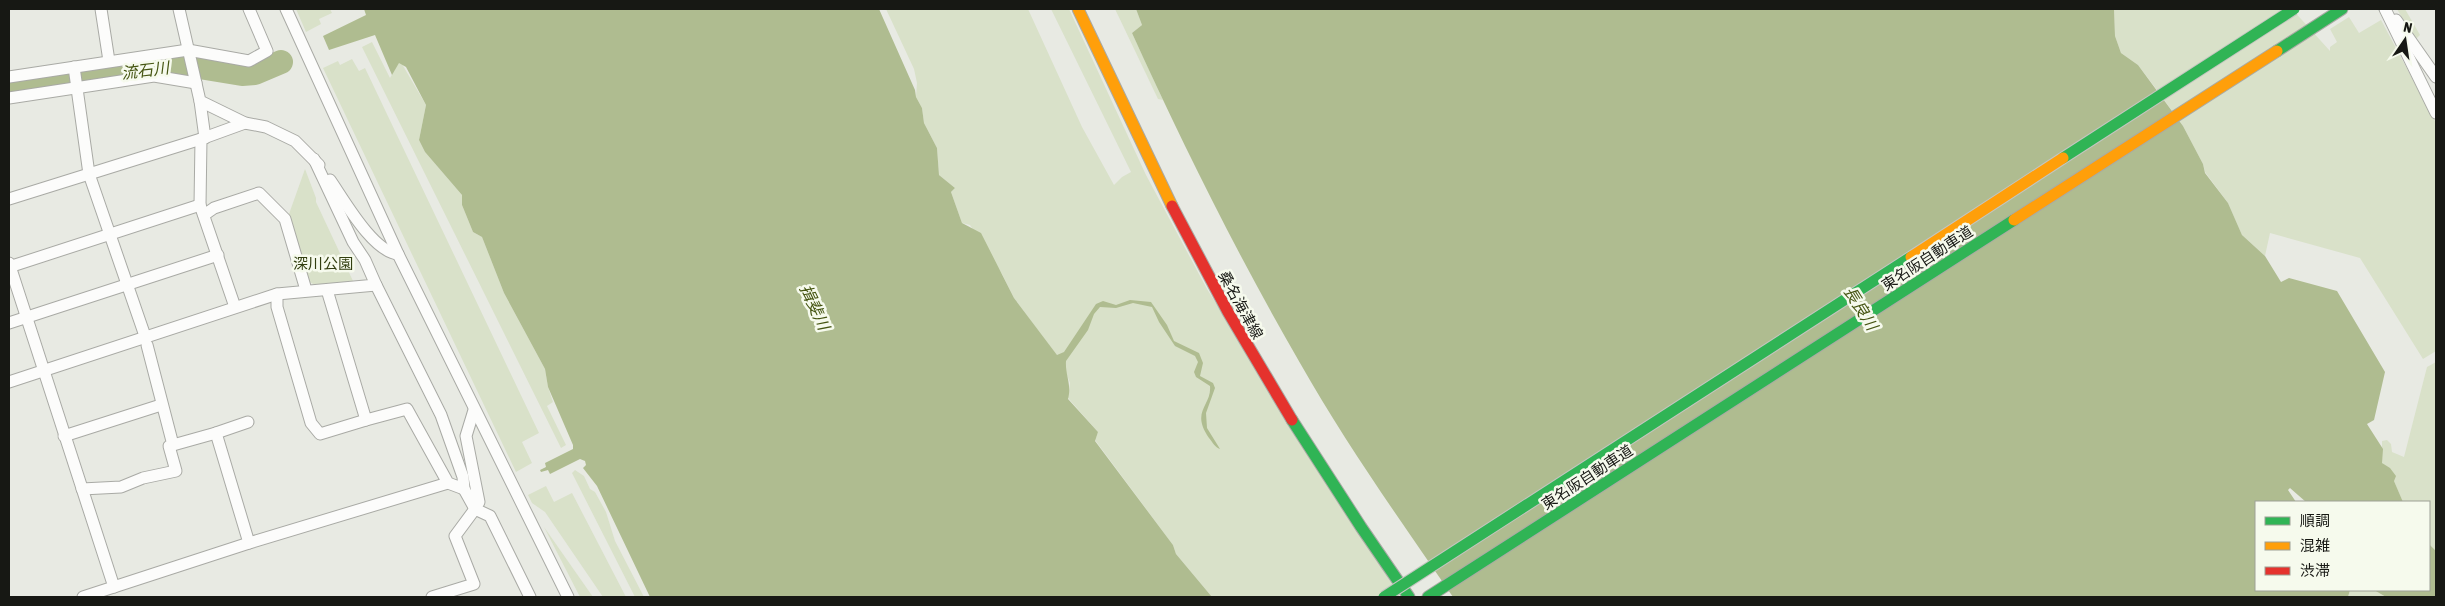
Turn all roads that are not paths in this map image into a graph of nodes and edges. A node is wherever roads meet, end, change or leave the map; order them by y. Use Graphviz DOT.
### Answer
graph roads {
  1 [pos="101,9"];
  2 [pos="179,9"];
  3 [pos="249,9"];
  4 [pos="286,9"];
  5 [pos="1078,9"];
  6 [pos="2294,9"];
  7 [pos="2342,9"];
  8 [pos="2386,9"];
  9 [pos="189,52"];
  10 [pos="109,61"];
  11 [pos="9,77"];
  12 [pos="2436,77"];
  13 [pos="76,78"];
  14 [pos="195,78"];
  15 [pos="9,98"];
  16 [pos="200,101"];
  17 [pos="2436,113"];
  18 [pos="245,123"];
  19 [pos="203,138"];
  20 [pos="314,159"];
  21 [pos="89,174"];
  22 [pos="9,199"];
  23 [pos="202,210"];
  24 [pos="110,234"];
  25 [pos="398,254"];
  26 [pos="218,255"];
  27 [pos="9,265"];
  28 [pos="127,284"];
  29 [pos="376,284"];
  30 [pos="306,290"];
  31 [pos="327,290"];
  32 [pos="277,294"];
  33 [pos="235,307"];
  34 [pos="26,317"];
  35 [pos="9,322"];
  36 [pos="146,341"];
  37 [pos="43,370"];
  38 [pos="9,382"];
  39 [pos="161,405"];
  40 [pos="474,410"];
  41 [pos="366,420"];
  42 [pos="248,422"];
  43 [pos="216,433"];
  44 [pos="64,436"];
  45 [pos="173,445"];
  46 [pos="448,483"];
  47 [pos="82,489"];
  48 [pos="464,490"];
  49 [pos="475,510"];
  50 [pos="249,543"];
  51 [pos="114,587"];
  52 [pos="83,597"];
  53 [pos="432,597"];
  54 [pos="530,597"];
  55 [pos="568,597"];
  56 [pos="1384,597"];
  57 [pos="1409,597"];
  58 [pos="1428,597"];
  1 -- 10 [label="street"];
  2 -- 9 [label="street"];
  3 -- 9 [label="street"];
  4 -- 25 [label="street"];
  5 -- 57 [label="main road, 桑名海津線"];
  6 -- 56 [label="main road, 東名阪自動車道, bridge"];
  7 -- 58 [label="main road, 東名阪自動車道"];
  8 -- 12 [label="street"];
  8 -- 17 [label="street"];
  9 -- 10 [label="street"];
  9 -- 14 [label="street"];
  10 -- 13 [label="street"];
  11 -- 13 [label="street"];
  13 -- 14 [label="street"];
  13 -- 15 [label="street"];
  13 -- 21 [label="street"];
  14 -- 16 [label="street"];
  16 -- 18 [label="street"];
  16 -- 19 [label="street"];
  18 -- 19 [label="street"];
  18 -- 20 [label="street"];
  19 -- 21 [label="street"];
  19 -- 23 [label="street"];
  20 -- 25 [label="street"];
  20 -- 29 [label="street"];
  21 -- 22 [label="street"];
  21 -- 24 [label="street"];
  23 -- 24 [label="street"];
  23 -- 26 [label="street"];
  23 -- 30 [label="street"];
  24 -- 27 [label="street"];
  24 -- 28 [label="street"];
  25 -- 40 [label="street"];
  26 -- 28 [label="street"];
  26 -- 33 [label="street"];
  27 -- 34 [label="street"];
  28 -- 34 [label="street"];
  28 -- 36 [label="street"];
  29 -- 31 [label="street"];
  29 -- 48 [label="street"];
  30 -- 31 [label="street"];
  30 -- 32 [label="street"];
  31 -- 41 [label="street"];
  32 -- 33 [label="street"];
  32 -- 41 [label="street"];
  33 -- 36 [label="street"];
  34 -- 35 [label="street"];
  34 -- 37 [label="street"];
  36 -- 37 [label="street"];
  36 -- 39 [label="street"];
  37 -- 38 [label="street"];
  37 -- 44 [label="street"];
  39 -- 44 [label="street"];
  39 -- 45 [label="street"];
  40 -- 49 [label="street"];
  40 -- 55 [label="street"];
  41 -- 46 [label="street"];
  42 -- 43 [label="street"];
  43 -- 45 [label="street"];
  43 -- 50 [label="street"];
  44 -- 47 [label="street"];
  45 -- 47 [label="street"];
  46 -- 48 [label="street"];
  46 -- 50 [label="street"];
  47 -- 51 [label="street"];
  48 -- 49 [label="street"];
  49 -- 53 [label="street"];
  49 -- 54 [label="street"];
  50 -- 51 [label="street"];
  51 -- 52 [label="street"];
}
